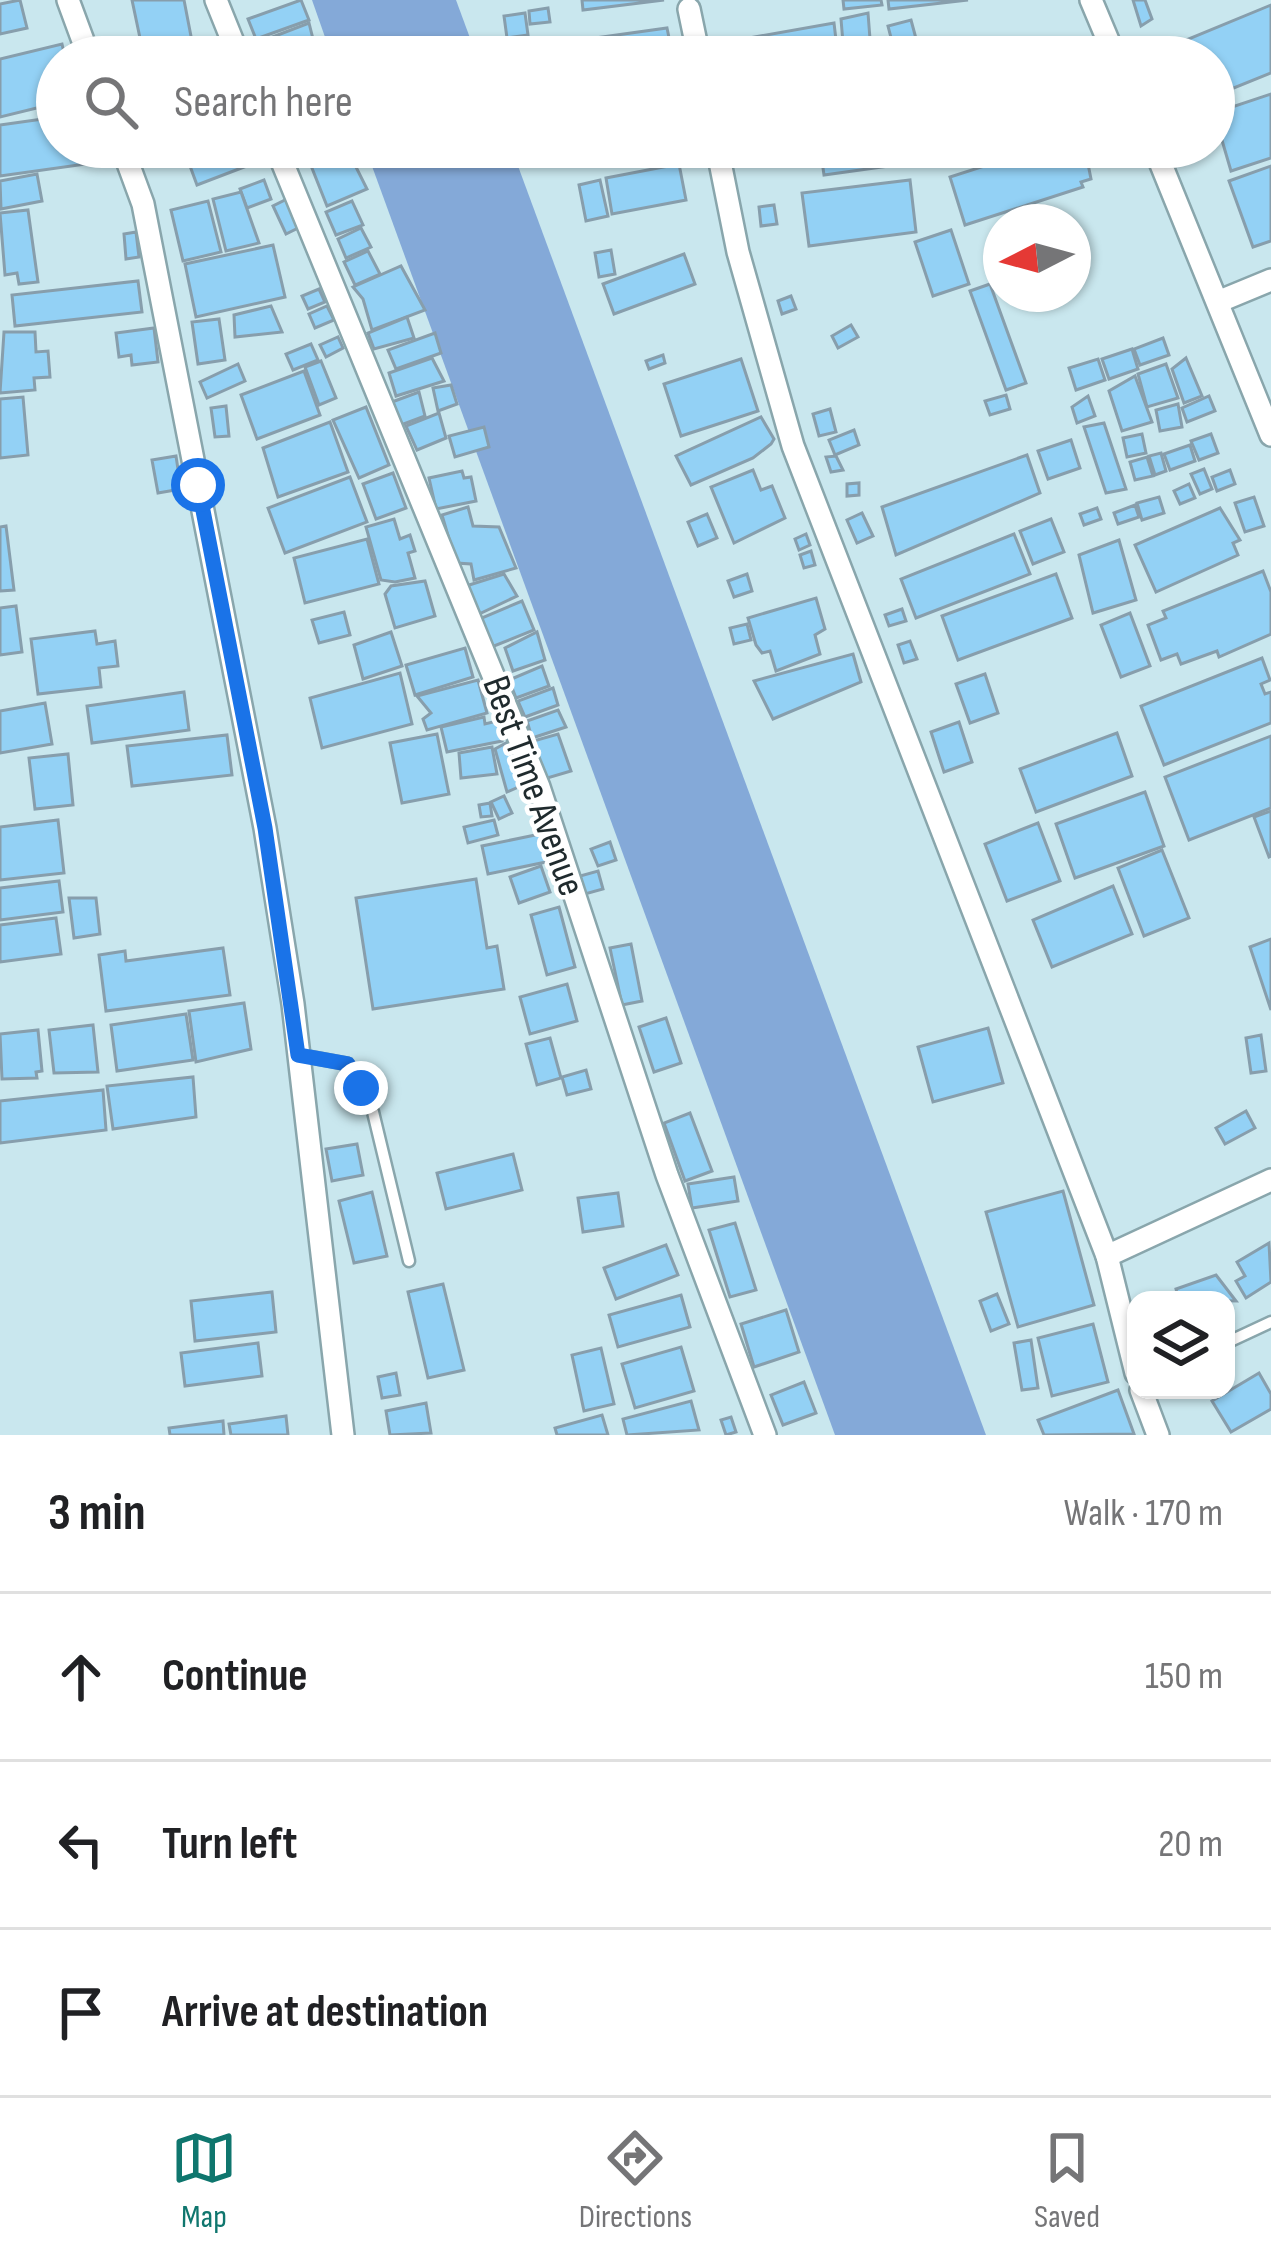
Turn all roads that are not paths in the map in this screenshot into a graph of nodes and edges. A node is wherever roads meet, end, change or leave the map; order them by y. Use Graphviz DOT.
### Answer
graph roads {
  1 [pos="68,0"];
  2 [pos="216,0"];
  3 [pos="1091,0"];
  4 [pos="689,9"];
  5 [pos="81,36"];
  6 [pos="231,36"];
  7 [pos="695,36"];
  8 [pos="1106,36"];
  9 [pos="130,168"];
  10 [pos="285,168"];
  11 [pos="721,168"];
  12 [pos="1163,168"];
  13 [pos="1271,280"];
  14 [pos="1220,301"];
  15 [pos="1271,434"];
  16 [pos="298,1055"];
  17 [pos="1271,1180"];
  18 [pos="1107,1256"];
  19 [pos="409,1261"];
  20 [pos="1271,1322"];
  21 [pos="1127,1337"];
  22 [pos="1235,1339"];
  23 [pos="1144,1399"];
  24 [pos="343,1435"];
  25 [pos="765,1435"];
  26 [pos="1158,1435"];
  1 -- 5 [label="street"];
  2 -- 6 [label="street"];
  3 -- 8 [label="street"];
  4 -- 7 [label="street"];
  9 -- 16 [label="street"];
  10 -- 25 [label="street, Best Time Avenue"];
  11 -- 18 [label="street"];
  12 -- 14 [label="street"];
  13 -- 14 [label="street"];
  14 -- 15 [label="street"];
  16 -- 19 [label="lane"];
  16 -- 24 [label="street"];
  17 -- 18 [label="street"];
  18 -- 21 [label="street"];
  20 -- 22 [label="lane"];
  23 -- 26 [label="street"];
}
